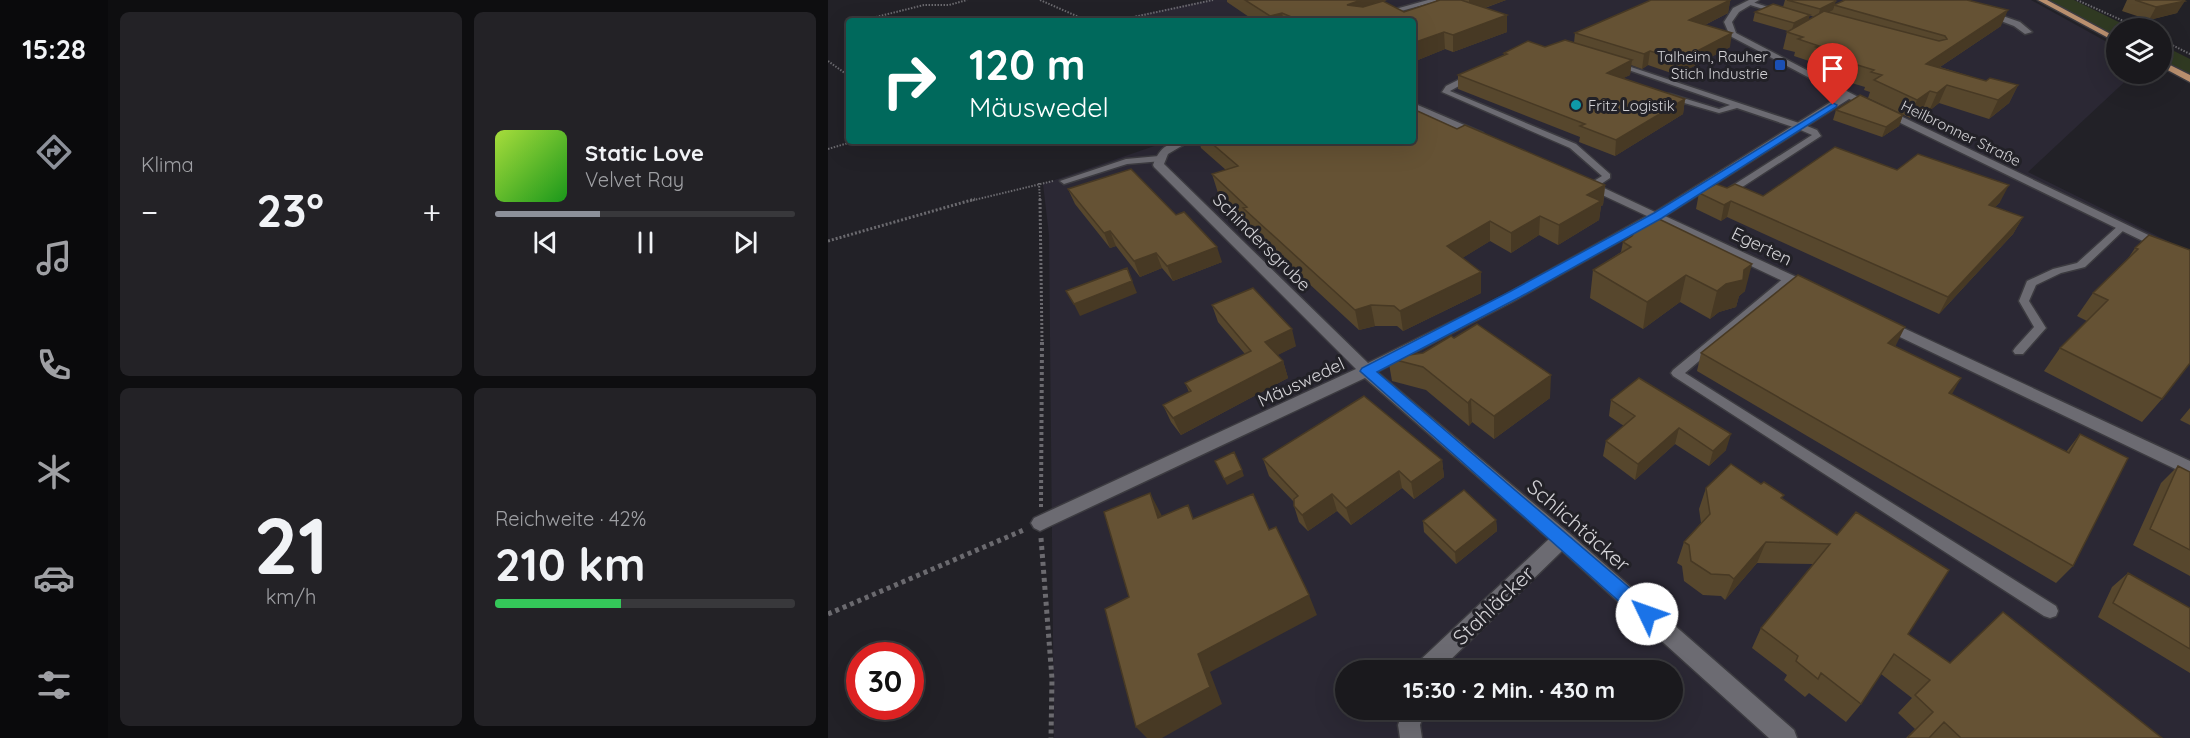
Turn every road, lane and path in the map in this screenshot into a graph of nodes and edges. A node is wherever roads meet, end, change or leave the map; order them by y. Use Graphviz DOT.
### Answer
graph roads {
  1 [pos="967,0"];
  2 [pos="1040,0"];
  3 [pos="1213,0"];
  4 [pos="1437,0"];
  5 [pos="1950,0"];
  6 [pos="2042,0"];
  7 [pos="2077,0"];
  8 [pos="1752,2"];
  9 [pos="1726,8"];
  10 [pos="1736,10"];
  11 [pos="1783,13"];
  12 [pos="876,17"];
  13 [pos="1081,18"];
  14 [pos="1129,18"];
  15 [pos="1368,18"];
  16 [pos="2117,18"];
  17 [pos="2028,32"];
  18 [pos="2106,35"];
  19 [pos="2172,45"];
  20 [pos="2190,54"];
  21 [pos="1604,60"];
  22 [pos="828,61"];
  23 [pos="2172,69"];
  24 [pos="846,74"];
  25 [pos="1479,74"];
  26 [pos="1648,75"];
  27 [pos="2190,79"];
  28 [pos="1638,82"];
  29 [pos="1663,93"];
  30 [pos="1849,95"];
  31 [pos="1737,105"];
  32 [pos="1416,107"];
  33 [pos="1799,126"];
  34 [pos="1487,139"];
  35 [pos="846,144"];
  36 [pos="1179,144"];
  37 [pos="828,149"];
  38 [pos="1159,159"];
  39 [pos="1571,177"];
  40 [pos="1064,181"];
  41 [pos="1039,183"];
  42 [pos="1592,186"];
  43 [pos="1698,190"];
  44 [pos="1658,215"];
  45 [pos="2122,227"];
  46 [pos="828,241"];
  47 [pos="2190,260"];
  48 [pos="1789,279"];
  49 [pos="1820,294"];
  50 [pos="1873,319"];
  51 [pos="2019,351"];
  52 [pos="1367,371"];
  53 [pos="2190,469"];
  54 [pos="1040,523"];
  55 [pos="1562,539"];
  56 [pos="2050,611"];
  57 [pos="828,614"];
  58 [pos="1435,660"];
  59 [pos="1410,720"];
  60 [pos="1051,738"];
  61 [pos="1411,738"];
  62 [pos="1786,738"];
  1 -- 12 [label="path"];
  2 -- 13 [label="path"];
  3 -- 14 [label="path"];
  4 -- 15 [label="street"];
  5 -- 17 [label="street"];
  6 -- 18 [label="main road"];
  7 -- 16 [label="path"];
  8 -- 10 [label="street"];
  8 -- 11 [label="lane"];
  9 -- 10 [label="street"];
  10 -- 30 [label="street, Heilbronner Straße"];
  19 -- 20 [label="path"];
  21 -- 26 [label="lane"];
  22 -- 24 [label="path"];
  23 -- 27 [label="main road"];
  25 -- 42 [label="lane"];
  26 -- 28 [label="lane"];
  26 -- 31 [label="lane"];
  29 -- 31 [label="lane"];
  30 -- 33 [label="street, Mäuswedel"];
  30 -- 45 [label="street, Heilbronner Straße"];
  31 -- 33 [label="lane"];
  32 -- 34 [label="street"];
  33 -- 43 [label="street, Mäuswedel"];
  33 -- 43 [label="lane"];
  35 -- 37 [label="path"];
  36 -- 38 [label="street"];
  38 -- 40 [label="lane"];
  38 -- 52 [label="street, Schindersgrube"];
  39 -- 42 [label="street, Egerten"];
  40 -- 41 [label="path"];
  41 -- 46 [label="path"];
  41 -- 54 [label="path"];
  42 -- 44 [label="street, Egerten"];
  43 -- 44 [label="street, Mäuswedel"];
  44 -- 48 [label="street, Egerten"];
  44 -- 52 [label="street, Mäuswedel"];
  45 -- 47 [label="street, Heilbronner Straße"];
  45 -- 51 [label="lane"];
  48 -- 49 [label="street, Egerten"];
  48 -- 56 [label="lane"];
  50 -- 53 [label="street"];
  52 -- 54 [label="street, Mäuswedel"];
  52 -- 55 [label="street, Schlichtäcker"];
  54 -- 57 [label="path"];
  54 -- 60 [label="path"];
  55 -- 58 [label="street, Stahläcker"];
  55 -- 62 [label="street, Schlichtäcker"];
  59 -- 61 [label="street"];
}
